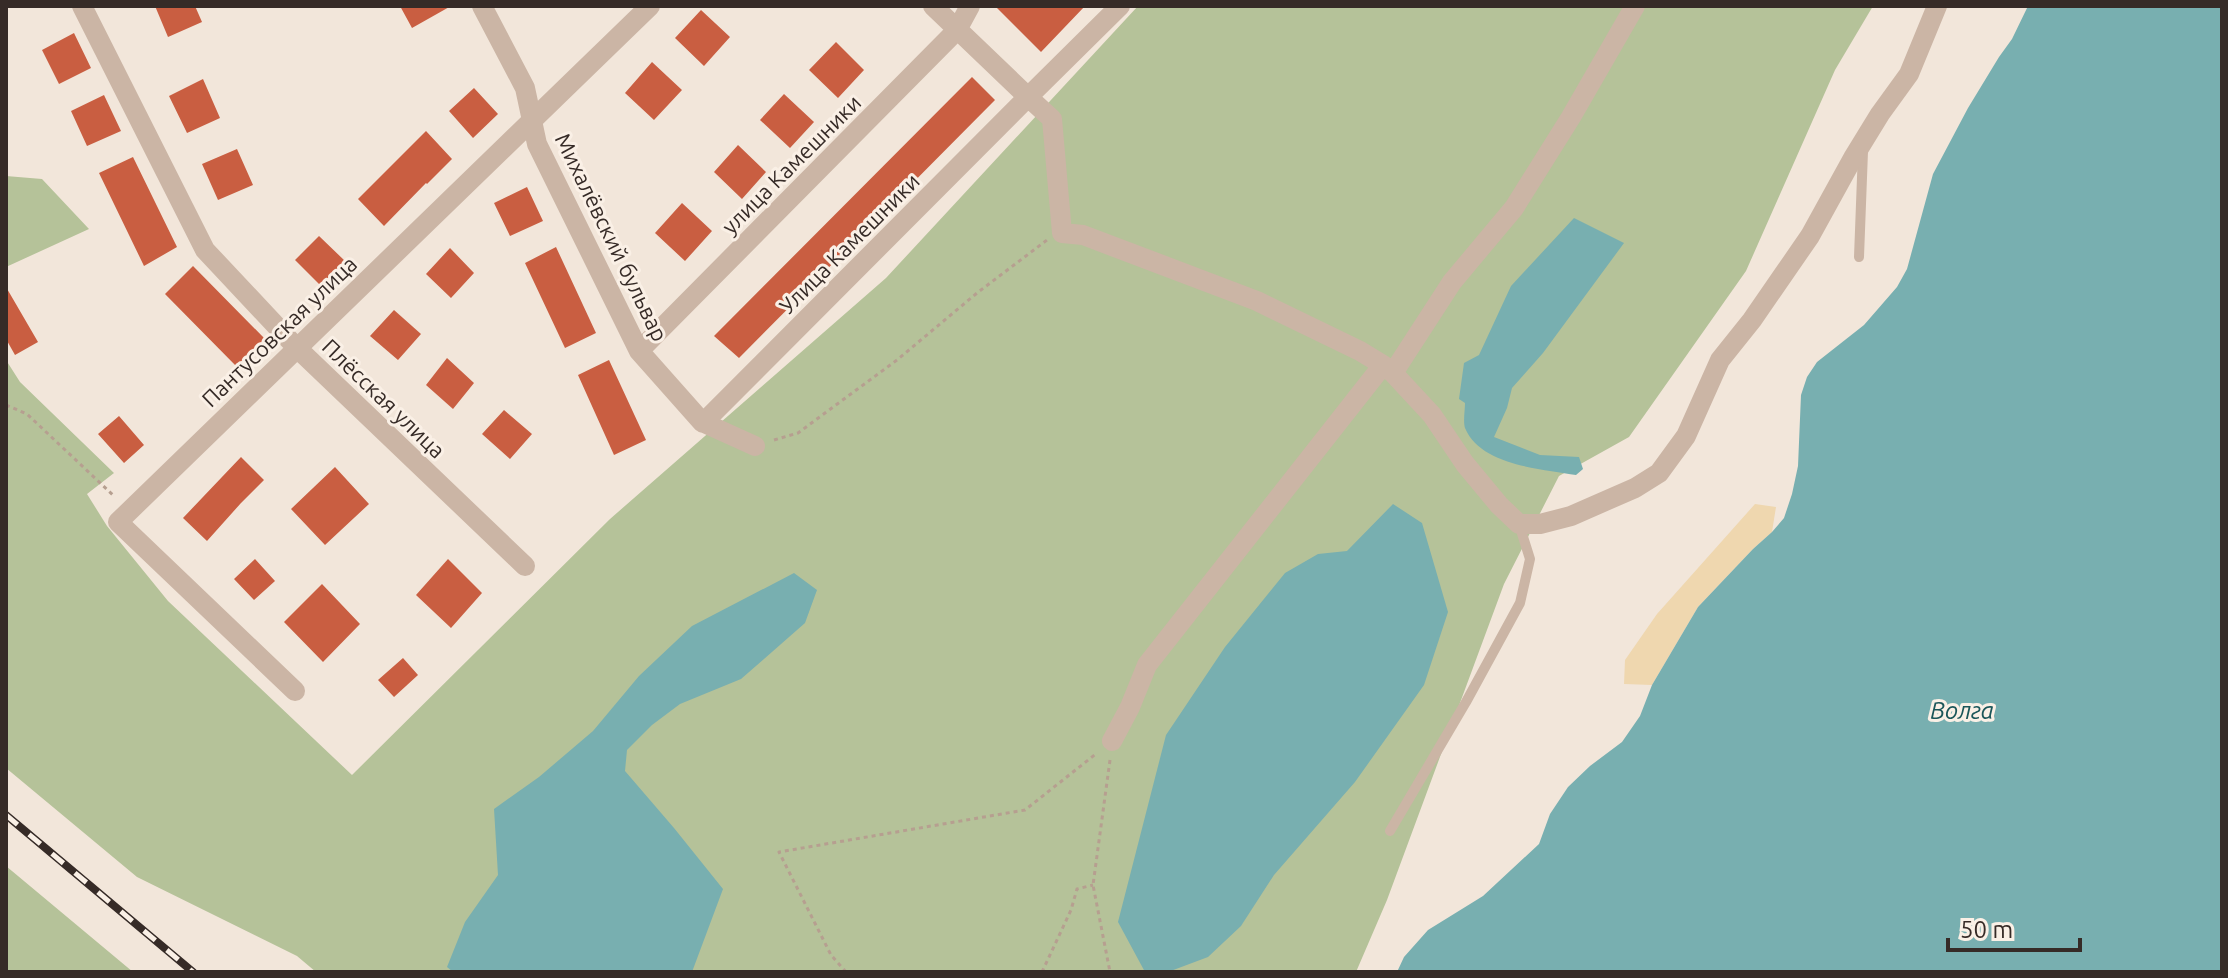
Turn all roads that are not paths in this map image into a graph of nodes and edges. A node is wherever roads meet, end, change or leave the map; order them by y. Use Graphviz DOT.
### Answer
graph roads {
  1 [pos="82,6"];
  2 [pos="482,6"];
  3 [pos="650,6"];
  4 [pos="933,6"];
  5 [pos="970,6"];
  6 [pos="1120,6"];
  7 [pos="1635,6"];
  8 [pos="1937,6"];
  9 [pos="957,30"];
  10 [pos="1028,97"];
  11 [pos="532,120"];
  12 [pos="1863,141"];
  13 [pos="1859,257"];
  14 [pos="296,347"];
  15 [pos="639,351"];
  16 [pos="1388,369"];
  17 [pos="703,423"];
  18 [pos="755,446"];
  19 [pos="1519,524"];
  20 [pos="525,566"];
  21 [pos="295,691"];
  22 [pos="1112,741"];
  23 [pos="1390,831"];
  1 -- 14 [label="street, Плёсская улица"];
  2 -- 11 [label="street, Михалёвский бульвар"];
  3 -- 11 [label="street, Пантусовская улица"];
  4 -- 9 [label="street"];
  5 -- 9 [label="street, улица Камешники"];
  6 -- 10 [label="street, Улица Камешники"];
  7 -- 16 [label="street"];
  8 -- 12 [label="street"];
  9 -- 10 [label="street"];
  9 -- 15 [label="street, улица Камешники"];
  10 -- 16 [label="street"];
  10 -- 17 [label="street, Улица Камешники"];
  11 -- 14 [label="street, Пантусовская улица"];
  11 -- 15 [label="street, Михалёвский бульвар"];
  12 -- 13 [label="lane"];
  12 -- 19 [label="street"];
  14 -- 20 [label="street, Плёсская улица"];
  14 -- 21 [label="street, Пантусовская улица"];
  15 -- 17 [label="street, Михалёвский бульвар"];
  16 -- 19 [label="street"];
  16 -- 22 [label="street"];
  17 -- 18 [label="street, Михалёвский бульвар"];
  19 -- 23 [label="lane"];
}
